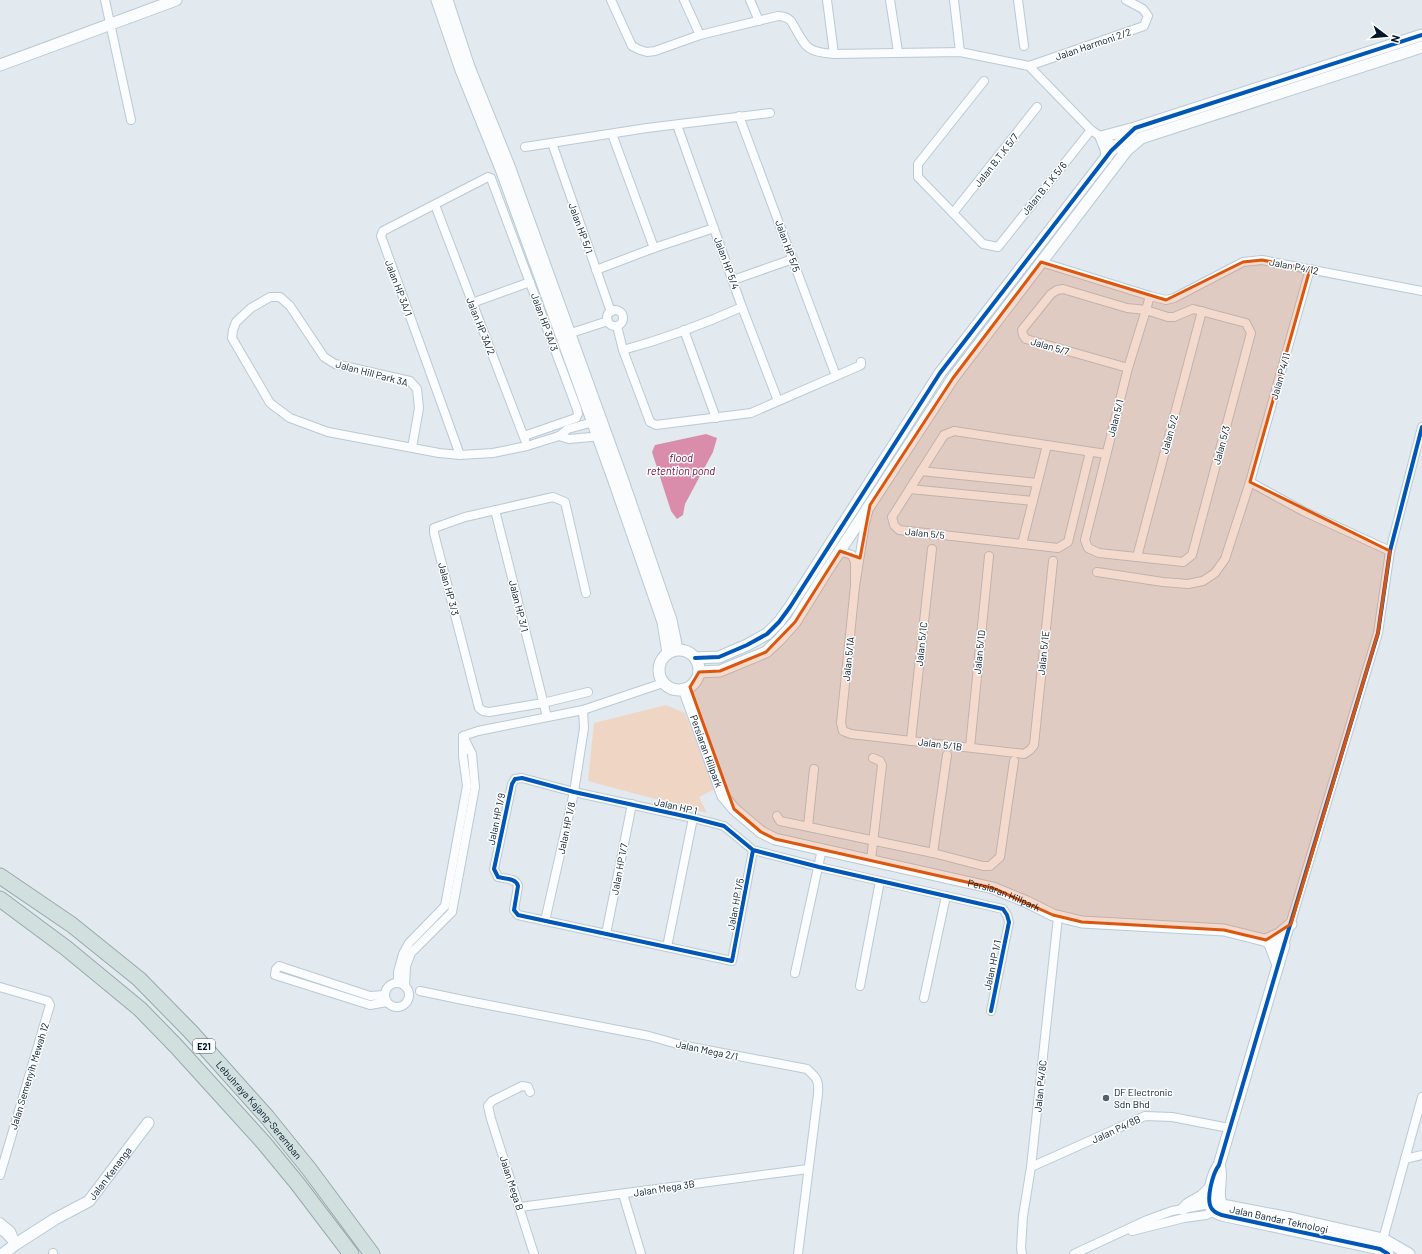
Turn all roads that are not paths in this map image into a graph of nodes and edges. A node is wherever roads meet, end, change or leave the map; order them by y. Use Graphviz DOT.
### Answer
graph roads {
  1 [pos="105,0"];
  2 [pos="176,0"];
  3 [pos="437,0"];
  4 [pos="447,0"];
  5 [pos="612,0"];
  6 [pos="684,0"];
  7 [pos="750,0"];
  8 [pos="827,0"];
  9 [pos="890,0"];
  10 [pos="954,0"];
  11 [pos="1018,0"];
  12 [pos="1126,0"];
  13 [pos="1137,2"];
  14 [pos="759,21"];
  15 [pos="110,24"];
  16 [pos="700,35"];
  17 [pos="1422,35"];
  18 [pos="1024,46"];
  19 [pos="1422,47"];
  20 [pos="898,52"];
  21 [pos="960,52"];
  22 [pos="834,54"];
  23 [pos="0,65"];
  24 [pos="1029,66"];
  25 [pos="984,81"];
  26 [pos="1037,107"];
  27 [pos="770,113"];
  28 [pos="739,116"];
  29 [pos="131,120"];
  30 [pos="677,125"];
  31 [pos="1135,128"];
  32 [pos="1091,130"];
  33 [pos="612,134"];
  34 [pos="1101,137"];
  35 [pos="552,143"];
  36 [pos="1115,146"];
  37 [pos="525,147"];
  38 [pos="1124,154"];
  39 [pos="1107,157"];
  40 [pos="488,177"];
  41 [pos="435,205"];
  42 [pos="953,213"];
  43 [pos="714,228"];
  44 [pos="654,248"];
  45 [pos="792,259"];
  46 [pos="1041,262"];
  47 [pos="1310,269"];
  48 [pos="596,270"];
  49 [pos="733,280"];
  50 [pos="530,282"];
  51 [pos="1422,291"];
  52 [pos="1052,294"];
  53 [pos="1150,296"];
  54 [pos="472,303"];
  55 [pos="742,307"];
  56 [pos="1146,310"];
  57 [pos="1202,311"];
  58 [pos="611,312"];
  59 [pos="608,320"];
  60 [pos="617,326"];
  61 [pos="684,330"];
  62 [pos="566,335"];
  63 [pos="623,350"];
  64 [pos="861,362"];
  65 [pos="1128,368"];
  66 [pos="940,374"];
  67 [pos="836,376"];
  68 [pos="953,378"];
  69 [pos="778,401"];
  70 [pos="716,418"];
  71 [pos="597,421"];
  72 [pos="1422,427"];
  73 [pos="524,436"];
  74 [pos="559,436"];
  75 [pos="602,436"];
  76 [pos="1048,445"];
  77 [pos="527,446"];
  78 [pos="412,448"];
  79 [pos="1090,452"];
  80 [pos="1106,454"];
  81 [pos="460,455"];
  82 [pos="921,471"];
  83 [pos="1250,482"];
  84 [pos="1037,483"];
  85 [pos="910,489"];
  86 [pos="879,491"];
  87 [pos="860,497"];
  88 [pos="1033,501"];
  89 [pos="870,505"];
  90 [pos="495,510"];
  91 [pos="847,540"];
  92 [pos="1085,540"];
  93 [pos="1022,544"];
  94 [pos="932,549"];
  95 [pos="840,551"];
  96 [pos="1390,551"];
  97 [pos="989,556"];
  98 [pos="1137,557"];
  99 [pos="1053,561"];
  100 [pos="1097,572"];
  101 [pos="855,586"];
  102 [pos="586,593"];
  103 [pos="673,651"];
  104 [pos="695,658"];
  105 [pos="699,672"];
  106 [pos="663,683"];
  107 [pos="687,688"];
  108 [pos="588,692"];
  109 [pos="543,703"];
  110 [pos="583,710"];
  111 [pos="547,717"];
  112 [pos="843,731"];
  113 [pos="463,736"];
  114 [pos="911,740"];
  115 [pos="1034,746"];
  116 [pos="970,747"];
  117 [pos="947,755"];
  118 [pos="873,758"];
  119 [pos="1014,761"];
  120 [pos="814,769"];
  121 [pos="522,778"];
  122 [pos="574,792"];
  123 [pos="632,804"];
  124 [pos="777,816"];
  125 [pos="693,818"];
  126 [pos="808,826"];
  127 [pos="873,840"];
  128 [pos="465,847"];
  129 [pos="822,849"];
  130 [pos="753,850"];
  131 [pos="455,852"];
  132 [pos="932,853"];
  133 [pos="871,860"];
  134 [pos="819,867"];
  135 [pos="0,876"];
  136 [pos="880,881"];
  137 [pos="946,896"];
  138 [pos="0,899"];
  139 [pos="1058,917"];
  140 [pos="545,921"];
  141 [pos="1009,922"];
  142 [pos="1291,924"];
  143 [pos="606,934"];
  144 [pos="1266,940"];
  145 [pos="1284,945"];
  146 [pos="667,947"];
  147 [pos="1278,965"];
  148 [pos="796,973"];
  149 [pos="402,985"];
  150 [pos="860,986"];
  151 [pos="0,987"];
  152 [pos="420,991"];
  153 [pos="386,998"];
  154 [pos="924,998"];
  155 [pos="991,1011"];
  156 [pos="530,1092"];
  157 [pos="1422,1097"];
  158 [pos="148,1123"];
  159 [pos="1229,1128"];
  160 [pos="1422,1155"];
  161 [pos="1405,1159"];
  162 [pos="1219,1165"];
  163 [pos="1030,1167"];
  164 [pos="808,1169"];
  165 [pos="0,1175"];
  166 [pos="1211,1187"];
  167 [pos="623,1194"];
  168 [pos="1216,1206"];
  169 [pos="520,1207"];
  170 [pos="1182,1209"];
  171 [pos="0,1222"];
  172 [pos="0,1231"];
  173 [pos="1118,1234"];
  174 [pos="16,1244"];
  175 [pos="1383,1247"];
  176 [pos="3,1254"];
  177 [pos="351,1254"];
  178 [pos="372,1254"];
  179 [pos="534,1254"];
  180 [pos="641,1254"];
  181 [pos="798,1254"];
  182 [pos="1022,1254"];
  183 [pos="1074,1254"];
  184 [pos="1409,1254"];
  1 -- 15 [label="street"];
  2 -- 15 [label="street"];
  3 -- 62 [label="street"];
  4 -- 62 [label="street"];
  5 -- 16 [label="street"];
  6 -- 16 [label="street"];
  7 -- 14 [label="street"];
  8 -- 22 [label="street"];
  9 -- 20 [label="street"];
  10 -- 21 [label="street"];
  11 -- 18 [label="street"];
  12 -- 13 [label="street, Jalan Harmoni 2/2"];
  13 -- 24 [label="street, Jalan Harmoni 2/2"];
  14 -- 16 [label="street"];
  14 -- 22 [label="street"];
  15 -- 23 [label="street"];
  15 -- 29 [label="street"];
  17 -- 31 [label="street"];
  19 -- 38 [label="street"];
  20 -- 21 [label="street"];
  20 -- 22 [label="street"];
  21 -- 24 [label="street"];
  24 -- 32 [label="street"];
  25 -- 42 [label="street"];
  26 -- 42 [label="street, Jalan B.T.K 5/7"];
  27 -- 28 [label="street"];
  28 -- 30 [label="street"];
  28 -- 45 [label="street, Jalan HP 5/5"];
  30 -- 33 [label="street"];
  30 -- 43 [label="street, Jalan HP 5/4"];
  31 -- 34 [label="street"];
  31 -- 36 [label="street"];
  32 -- 34 [label="street"];
  32 -- 42 [label="street, Jalan B.T.K 5/6"];
  33 -- 35 [label="street"];
  33 -- 44 [label="street"];
  34 -- 36 [label="street"];
  34 -- 39 [label="street"];
  35 -- 37 [label="street"];
  35 -- 48 [label="street, Jalan HP 5/1"];
  36 -- 38 [label="street"];
  36 -- 39 [label="street"];
  38 -- 46 [label="street"];
  39 -- 66 [label="street"];
  40 -- 41 [label="street, Jalan HP 3A/1"];
  40 -- 50 [label="street, Jalan HP 3A/3"];
  41 -- 54 [label="street, Jalan HP 3A/2"];
  41 -- 81 [label="street, Jalan HP 3A/1"];
  43 -- 44 [label="street"];
  43 -- 49 [label="street, Jalan HP 5/4"];
  44 -- 48 [label="street"];
  45 -- 49 [label="street"];
  45 -- 67 [label="street, Jalan HP 5/5"];
  46 -- 53 [label="street, Jalan P4/12"];
  46 -- 68 [label="street"];
  47 -- 51 [label="street, Jalan P4/12"];
  47 -- 53 [label="street, Jalan P4/12"];
  47 -- 83 [label="street, Jalan P4/11"];
  48 -- 58 [label="street, Jalan HP 5/1"];
  49 -- 55 [label="street, Jalan HP 5/4"];
  50 -- 54 [label="street"];
  50 -- 73 [label="street, Jalan HP 3A/3"];
  52 -- 56 [label="street, Jalan 5/3"];
  52 -- 65 [label="street, Jalan 5/7"];
  53 -- 56 [label="street, Jalan 5/1"];
  54 -- 73 [label="street, Jalan HP 3A/2"];
  55 -- 61 [label="street"];
  55 -- 69 [label="street, Jalan HP 5/4"];
  56 -- 57 [label="street, Jalan 5/3"];
  56 -- 65 [label="street, Jalan 5/1"];
  57 -- 98 [label="street, Jalan 5/2"];
  57 -- 98 [label="street, Jalan 5/3"];
  58 -- 59 [label="street"];
  58 -- 60 [label="street"];
  59 -- 60 [label="street"];
  59 -- 62 [label="street"];
  60 -- 63 [label="street"];
  61 -- 63 [label="street"];
  61 -- 70 [label="street"];
  62 -- 71 [label="street"];
  63 -- 70 [label="street"];
  64 -- 67 [label="street"];
  65 -- 80 [label="street, Jalan 5/1"];
  66 -- 68 [label="street"];
  66 -- 87 [label="street"];
  67 -- 69 [label="street"];
  68 -- 86 [label="street"];
  69 -- 70 [label="street"];
  71 -- 74 [label="street, Jalan Hill Park 3A"];
  71 -- 75 [label="street"];
  72 -- 96 [label="street"];
  73 -- 77 [label="street, Jalan HP 3A/2"];
  74 -- 75 [label="street, Jalan Hill Park 3A"];
  74 -- 77 [label="street, Jalan Hill Park 3A"];
  75 -- 103 [label="street"];
  76 -- 79 [label="street, Jalan 5/5"];
  76 -- 82 [label="street, Jalan 5/5"];
  76 -- 84 [label="street"];
  77 -- 81 [label="street, Jalan Hill Park 3A"];
  78 -- 78 [label="street, Jalan Hill Park 3A"];
  78 -- 81 [label="street, Jalan Hill Park 3A"];
  79 -- 80 [label="street, Jalan 5/5"];
  79 -- 93 [label="street, Jalan 5/5"];
  80 -- 92 [label="street, Jalan 5/1"];
  82 -- 84 [label="street"];
  82 -- 85 [label="street, Jalan 5/5"];
  83 -- 96 [label="street"];
  83 -- 100 [label="street, Jalan P4/11"];
  84 -- 88 [label="street"];
  85 -- 88 [label="street"];
  85 -- 93 [label="street, Jalan 5/5"];
  86 -- 87 [label="street"];
  86 -- 89 [label="street"];
  87 -- 91 [label="street"];
  87 -- 104 [label="street"];
  88 -- 93 [label="street"];
  89 -- 91 [label="street"];
  89 -- 101 [label="street"];
  90 -- 102 [label="street"];
  90 -- 109 [label="street, Jalan HP 3/1"];
  90 -- 109 [label="street, Jalan HP 3/3"];
  91 -- 95 [label="street"];
  92 -- 98 [label="street, Jalan 5/3"];
  94 -- 114 [label="street, Jalan 5/1C"];
  95 -- 101 [label="street"];
  95 -- 105 [label="street"];
  96 -- 142 [label="street"];
  97 -- 116 [label="street, Jalan 5/1D"];
  99 -- 115 [label="street, Jalan 5/1E"];
  101 -- 112 [label="street, Jalan 5/1A"];
  103 -- 104 [label="street"];
  103 -- 106 [label="street"];
  104 -- 105 [label="street"];
  105 -- 107 [label="street"];
  106 -- 107 [label="street"];
  106 -- 110 [label="street"];
  107 -- 129 [label="street, Persiaran Hillpark"];
  108 -- 109 [label="street"];
  109 -- 111 [label="street, Jalan HP 3/1"];
  110 -- 111 [label="street"];
  110 -- 122 [label="street, Jalan HP 1/8"];
  111 -- 113 [label="street"];
  112 -- 114 [label="street, Jalan 5/1B"];
  113 -- 128 [label="street"];
  113 -- 131 [label="street"];
  114 -- 116 [label="street, Jalan 5/1B"];
  115 -- 116 [label="street, Jalan 5/1B"];
  117 -- 132 [label="street"];
  118 -- 127 [label="street"];
  119 -- 132 [label="street"];
  120 -- 126 [label="street"];
  121 -- 122 [label="street, Jalan HP 1"];
  121 -- 140 [label="street, Jalan HP 1/9"];
  122 -- 123 [label="street, Jalan HP 1"];
  122 -- 140 [label="street, Jalan HP 1/8"];
  123 -- 125 [label="street, Jalan HP 1"];
  123 -- 143 [label="street, Jalan HP 1/7"];
  124 -- 126 [label="street"];
  125 -- 130 [label="street, Jalan HP 1"];
  125 -- 146 [label="street"];
  126 -- 127 [label="street"];
  127 -- 132 [label="street"];
  127 -- 133 [label="street"];
  128 -- 131 [label="street"];
  128 -- 149 [label="street"];
  129 -- 133 [label="street, Persiaran Hillpark"];
  129 -- 134 [label="street"];
  130 -- 134 [label="street, Jalan HP 1"];
  130 -- 146 [label="street, Jalan HP 1/5"];
  131 -- 149 [label="street"];
  133 -- 139 [label="street, Persiaran Hillpark"];
  134 -- 136 [label="street, Jalan HP 1"];
  134 -- 148 [label="street"];
  135 -- 178 [label="highway, Lebuhraya Kajang-Seremban / E21"];
  136 -- 137 [label="street, Jalan HP 1"];
  136 -- 150 [label="street"];
  137 -- 141 [label="street, Jalan HP 1"];
  137 -- 154 [label="street"];
  138 -- 177 [label="highway, Lebuhraya Kajang-Seremban / E21"];
  139 -- 144 [label="street, Persiaran Hillpark"];
  139 -- 163 [label="street, Jalan P4/8C"];
  140 -- 143 [label="street"];
  141 -- 155 [label="street, Jalan HP 1/1"];
  142 -- 144 [label="street"];
  142 -- 145 [label="street"];
  143 -- 146 [label="street"];
  144 -- 145 [label="street, Persiaran Hillpark"];
  144 -- 147 [label="street"];
  145 -- 147 [label="street"];
  147 -- 159 [label="street"];
  149 -- 153 [label="street"];
  149 -- 153 [label="street"];
  151 -- 165 [label="street, Jalan Semenyih Mewah 12"];
  152 -- 164 [label="street, Jalan Mega 2/1"];
  153 -- 153 [label="street"];
  156 -- 169 [label="street, Jalan Mega B"];
  157 -- 161 [label="street"];
  158 -- 174 [label="street, Jalan Kenanga"];
  159 -- 162 [label="street"];
  159 -- 163 [label="street, Jalan P4/8B"];
  160 -- 161 [label="street"];
  161 -- 175 [label="street"];
  162 -- 166 [label="street"];
  162 -- 168 [label="street, Jalan Bandar Teknologi"];
  163 -- 182 [label="street, Jalan P4/8C"];
  164 -- 167 [label="street, Jalan Mega 3B"];
  164 -- 181 [label="street, Jalan Mega 2/1"];
  166 -- 168 [label="street"];
  166 -- 170 [label="street"];
  167 -- 169 [label="street, Jalan Mega 3B"];
  167 -- 180 [label="street"];
  168 -- 170 [label="street, Jalan Bandar Teknologi"];
  168 -- 173 [label="street, Jalan Bandar Teknologi"];
  168 -- 175 [label="street, Jalan Bandar Teknologi"];
  169 -- 179 [label="street, Jalan Mega B"];
  170 -- 173 [label="street, Jalan Bandar Teknologi"];
  171 -- 174 [label="street"];
  172 -- 174 [label="street"];
  173 -- 183 [label="street"];
  174 -- 176 [label="street, Jalan Kenanga"];
  175 -- 184 [label="street, Jalan Bandar Teknologi"];
}
